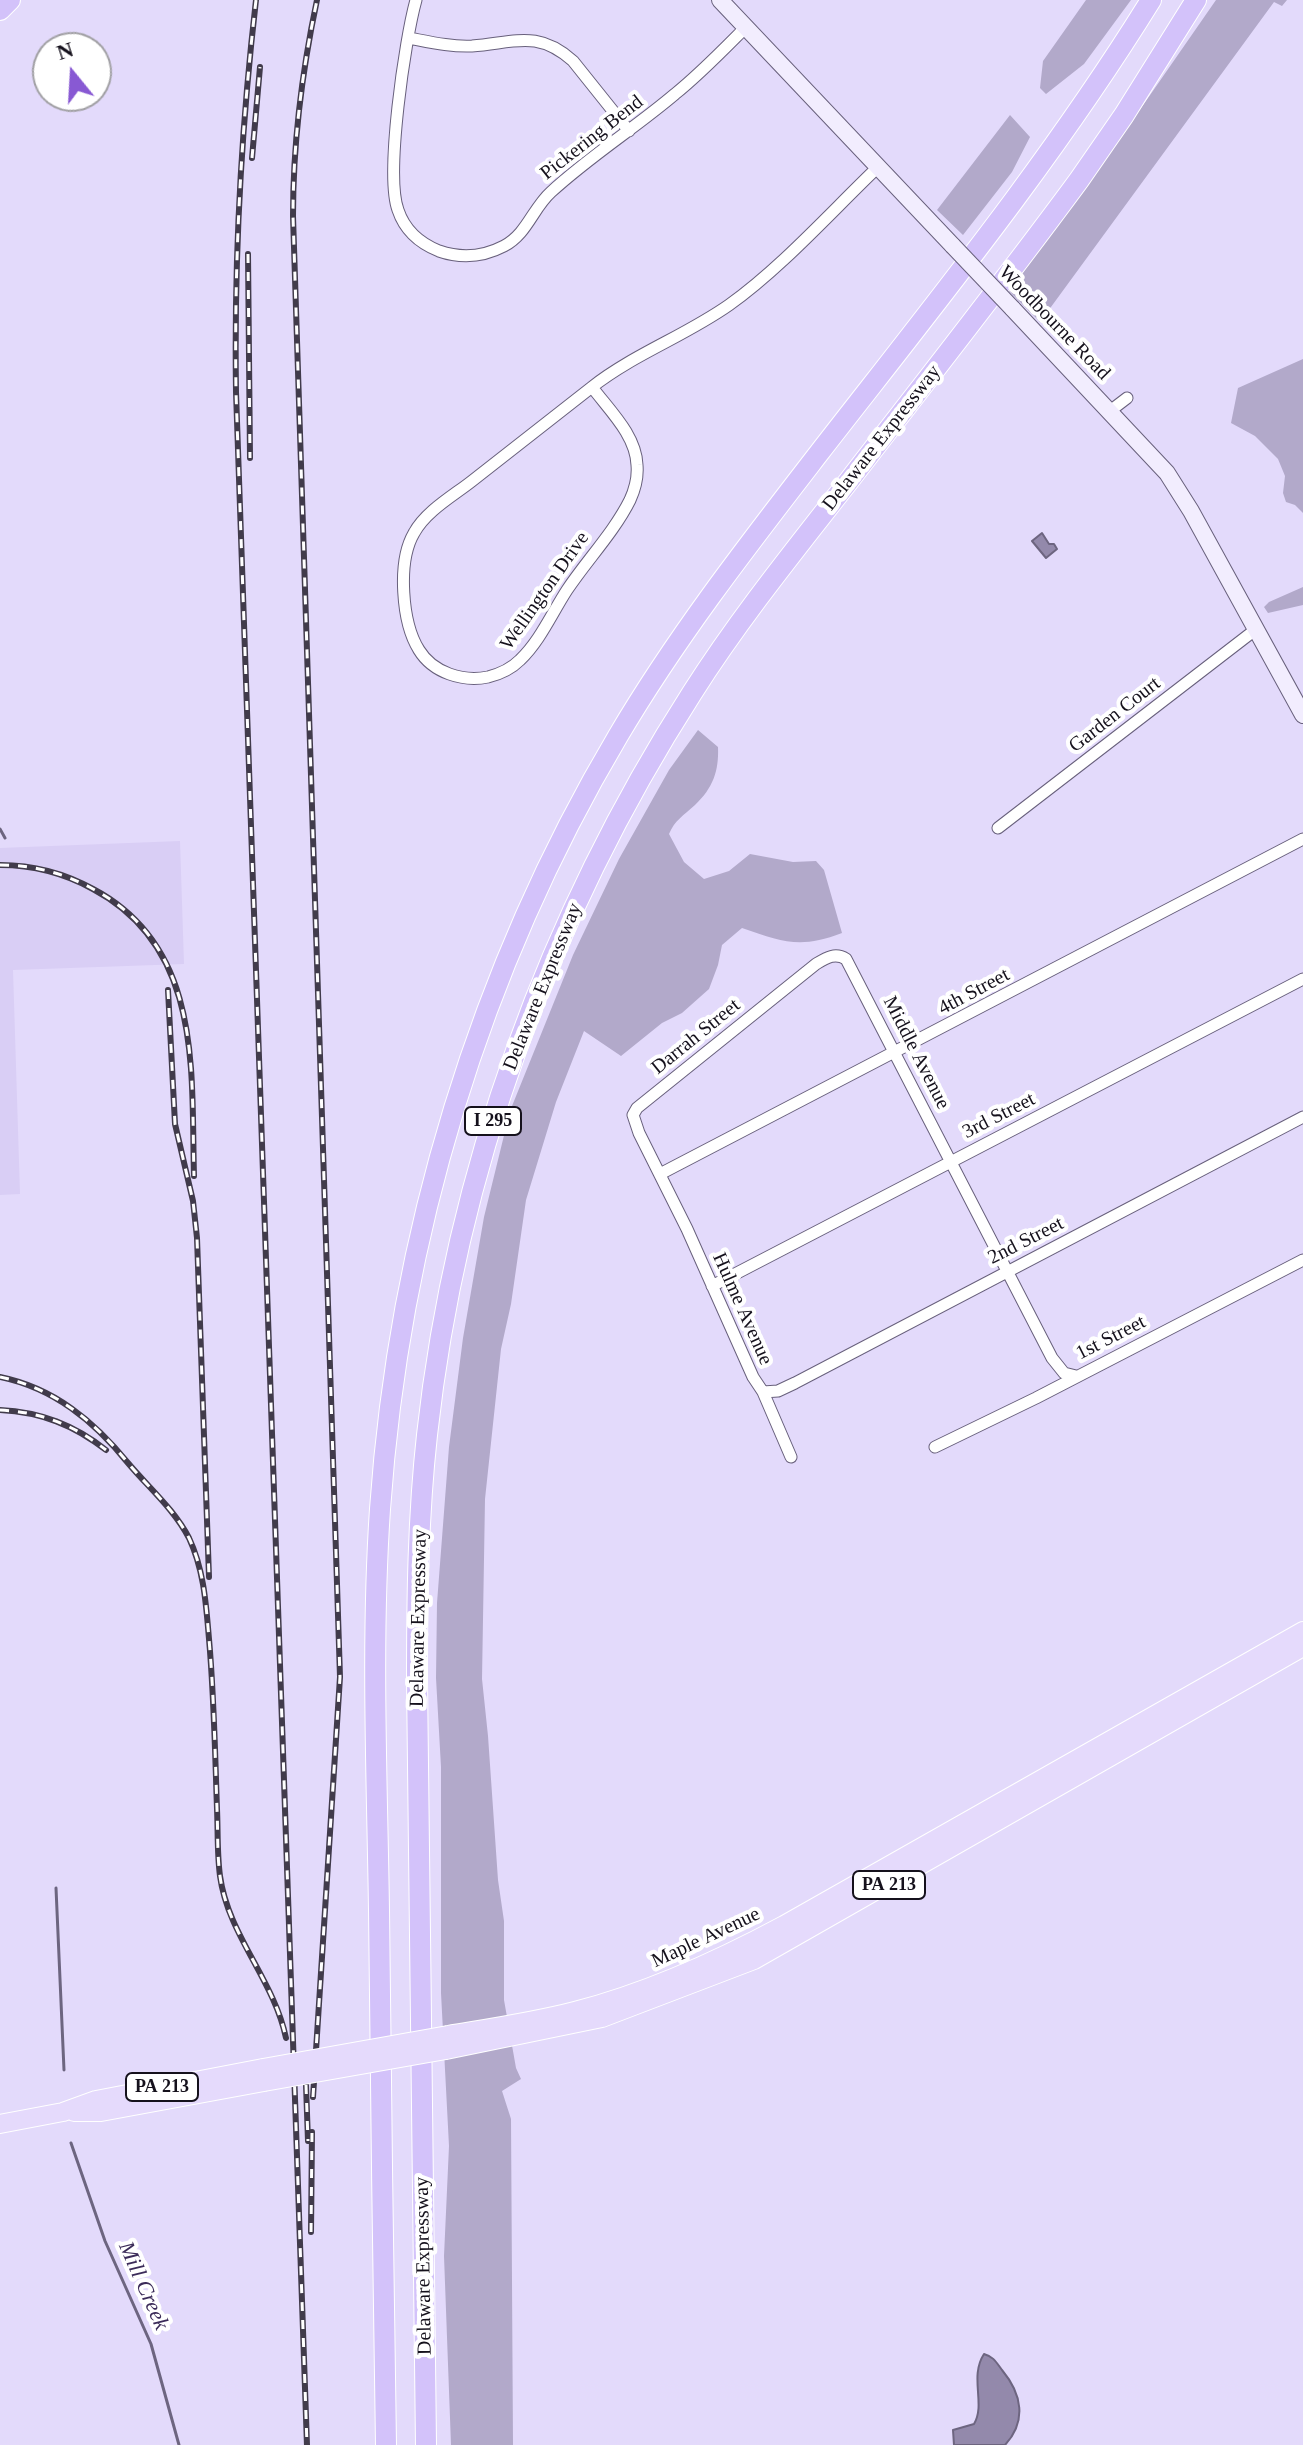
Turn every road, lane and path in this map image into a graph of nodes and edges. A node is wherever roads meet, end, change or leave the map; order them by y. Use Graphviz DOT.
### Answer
graph roads {
  1 [pos="10,0"];
  2 [pos="416,0"];
  3 [pos="720,0"];
  4 [pos="1151,0"];
  5 [pos="1196,0"];
  6 [pos="0,10"];
  7 [pos="746,27"];
  8 [pos="409,38"];
  9 [pos="629,131"];
  10 [pos="878,167"];
  11 [pos="592,387"];
  12 [pos="1127,398"];
  13 [pos="1110,411"];
  14 [pos="1255,630"];
  15 [pos="1303,715"];
  16 [pos="998,828"];
  17 [pos="1303,839"];
  18 [pos="838,956"];
  19 [pos="1303,979"];
  20 [pos="896,1053"];
  21 [pos="1303,1117"];
  22 [pos="951,1161"];
  23 [pos="660,1174"];
  24 [pos="1303,1260"];
  25 [pos="1008,1270"];
  26 [pos="712,1286"];
  27 [pos="1076,1376"];
  28 [pos="763,1392"];
  29 [pos="935,1447"];
  30 [pos="791,1457"];
  31 [pos="1303,1631"];
  32 [pos="1303,1647"];
  33 [pos="447,2042"];
  34 [pos="0,2124"];
  35 [pos="386,2445"];
  36 [pos="426,2445"];
  1 -- 6 [label="highway"];
  2 -- 8 [label="street, Pickering Bend"];
  3 -- 7 [label="main road, Woodbourne Road"];
  4 -- 35 [label="highway, Delaware Expressway / I 295"];
  5 -- 36 [label="highway, Delaware Expressway / I 295"];
  7 -- 9 [label="street, Pickering Bend"];
  7 -- 10 [label="main road, Woodbourne Road"];
  8 -- 9 [label="street"];
  8 -- 9 [label="street, Pickering Bend"];
  10 -- 11 [label="street, Wellington Drive"];
  10 -- 13 [label="main road, Woodbourne Road, bridge"];
  11 -- 11 [label="street, Wellington Drive"];
  12 -- 13 [label="street"];
  13 -- 14 [label="main road, Woodbourne Road"];
  14 -- 15 [label="main road, Woodbourne Road"];
  14 -- 16 [label="street, Garden Court"];
  17 -- 20 [label="street, 4th Street"];
  18 -- 20 [label="street, Middle Avenue"];
  18 -- 23 [label="street, Darrah Street"];
  19 -- 22 [label="street, 3rd Street"];
  20 -- 22 [label="street, Middle Avenue"];
  20 -- 23 [label="street, 4th Street"];
  21 -- 25 [label="street, 2nd Street"];
  22 -- 25 [label="street, Middle Avenue"];
  22 -- 26 [label="street, 3rd Street"];
  23 -- 26 [label="street, Hulme Avenue"];
  24 -- 27 [label="street, 1st Street"];
  25 -- 27 [label="street, Middle Avenue"];
  25 -- 28 [label="street, 2nd Street"];
  26 -- 28 [label="street, Hulme Avenue"];
  27 -- 29 [label="street, 1st Street"];
  28 -- 30 [label="street, Hulme Avenue"];
  31 -- 33 [label="main road, Maple Avenue / PA 213"];
  32 -- 33 [label="main road, Maple Avenue / PA 213"];
  33 -- 34 [label="main road, Maple Avenue / PA 213, bridge"];
}
